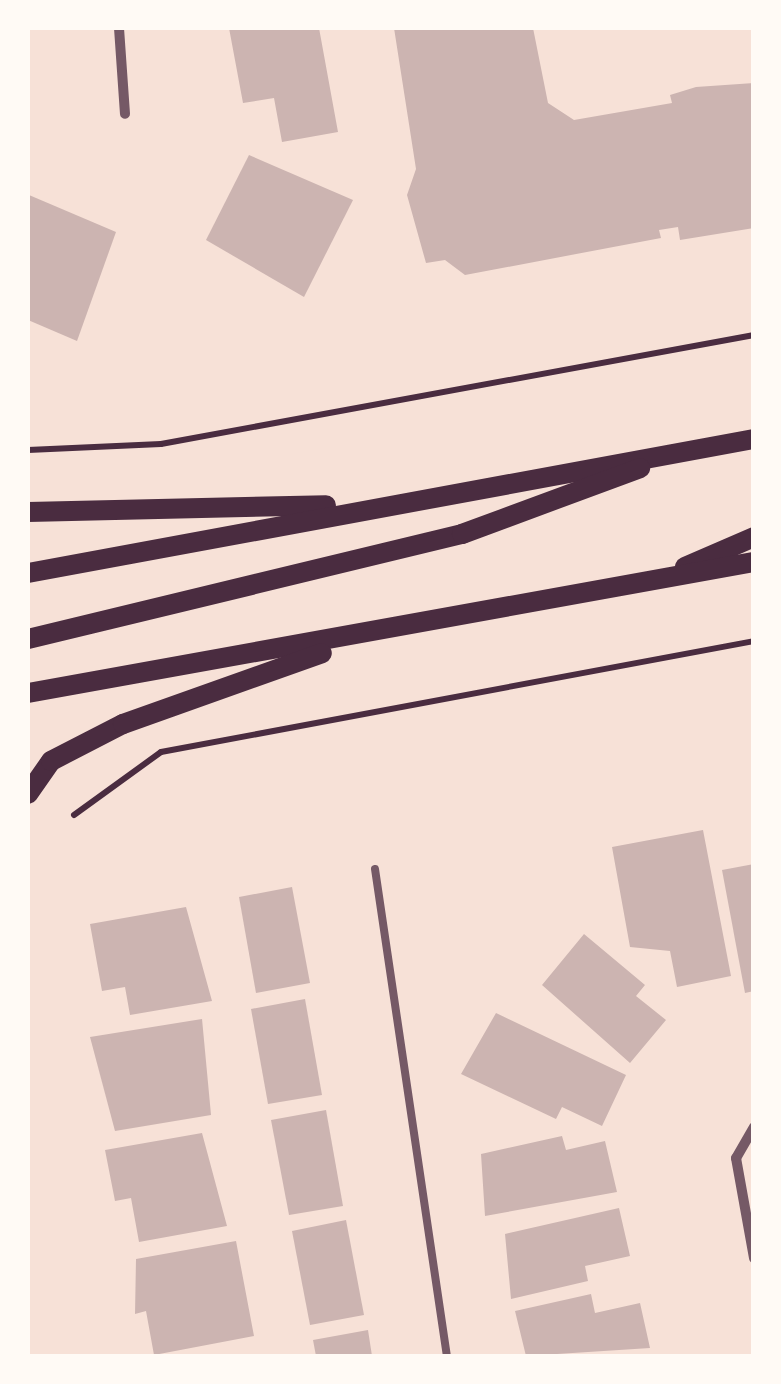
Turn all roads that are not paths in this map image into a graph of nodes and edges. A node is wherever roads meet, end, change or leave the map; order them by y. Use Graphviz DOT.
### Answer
graph roads {
  1 [pos="119,28"];
  2 [pos="125,114"];
  3 [pos="754,439"];
  4 [pos="689,450"];
  5 [pos="392,502"];
  6 [pos="28,512"];
  7 [pos="754,537"];
  8 [pos="754,562"];
  9 [pos="28,573"];
  10 [pos="652,582"];
  11 [pos="378,634"];
  12 [pos="28,639"];
  13 [pos="28,693"];
  14 [pos="28,794"];
  15 [pos="375,869"];
  16 [pos="754,1127"];
  17 [pos="754,1258"];
  18 [pos="447,1356"];
  1 -- 2 [label="street"];
  3 -- 4 [label="main road"];
  4 -- 5 [label="main road"];
  4 -- 12 [label="main road"];
  5 -- 6 [label="main road"];
  5 -- 9 [label="main road"];
  7 -- 10 [label="main road"];
  8 -- 10 [label="main road"];
  10 -- 11 [label="main road"];
  11 -- 13 [label="main road"];
  11 -- 14 [label="main road"];
  15 -- 18 [label="lane"];
  16 -- 17 [label="street"];
}
